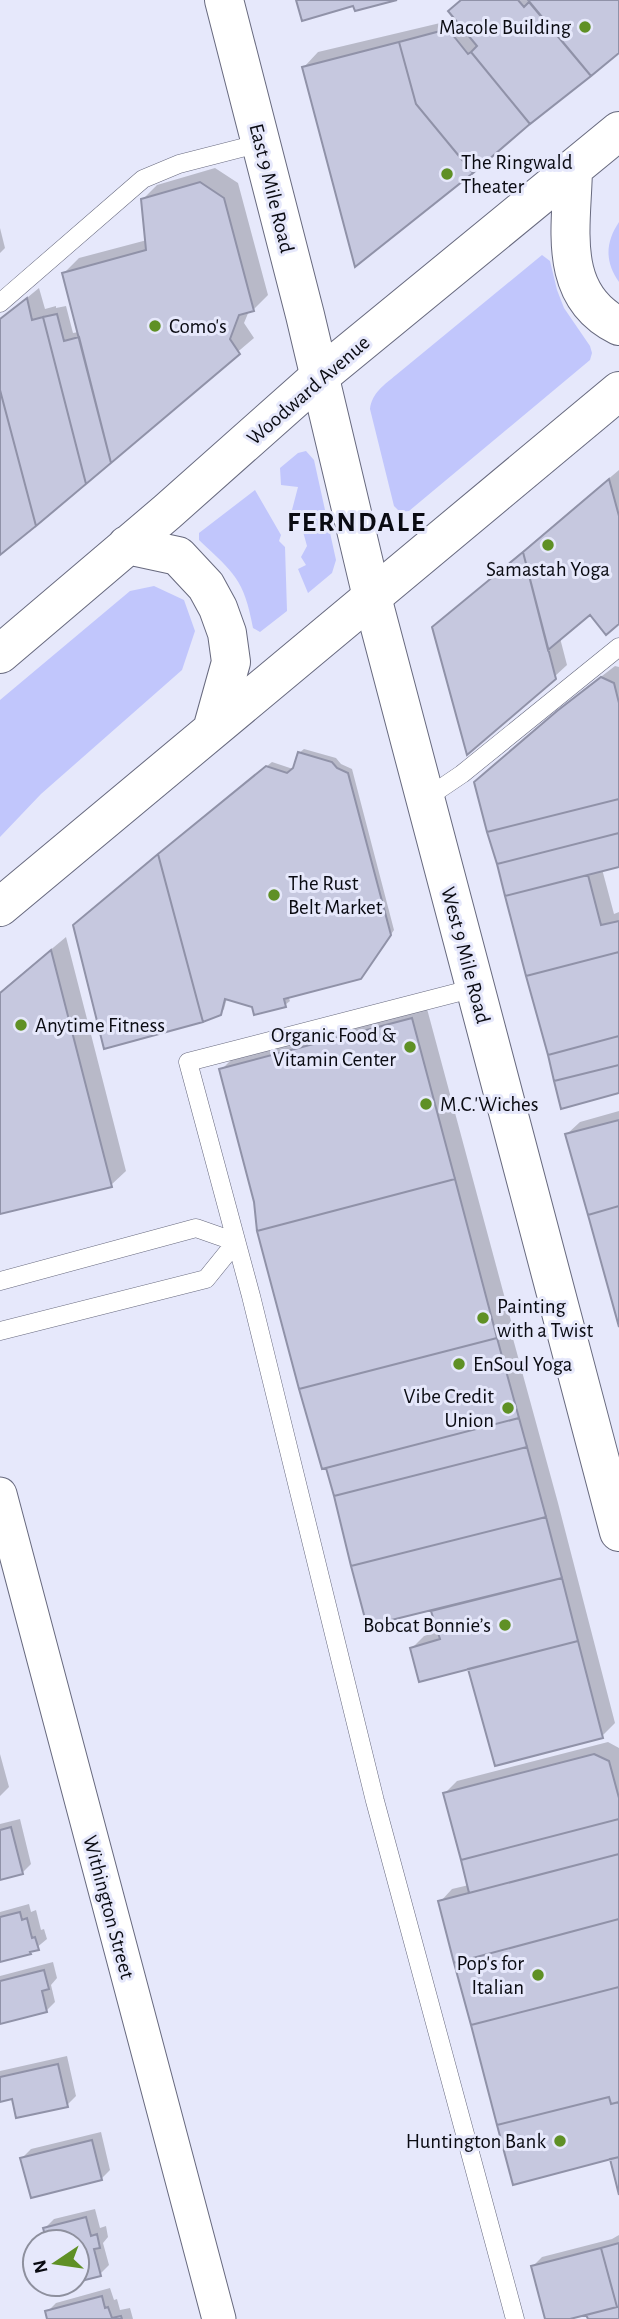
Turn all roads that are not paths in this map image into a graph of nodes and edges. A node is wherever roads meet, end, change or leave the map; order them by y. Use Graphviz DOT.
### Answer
graph roads {
  1 [pos="224,0"];
  2 [pos="619,131"];
  3 [pos="261,143"];
  4 [pos="573,169"];
  5 [pos="0,303"];
  6 [pos="619,326"];
  7 [pos="319,377"];
  8 [pos="619,391"];
  9 [pos="127,545"];
  10 [pos="372,597"];
  11 [pos="619,647"];
  12 [pos="0,654"];
  13 [pos="212,730"];
  14 [pos="425,799"];
  15 [pos="0,907"];
  16 [pos="475,988"];
  17 [pos="236,1242"];
  18 [pos="0,1280"];
  19 [pos="0,1331"];
  20 [pos="0,1494"];
  21 [pos="619,1532"];
  22 [pos="219,2319"];
  23 [pos="515,2319"];
  1 -- 3 [label="main road, East 9 Mile Road"];
  2 -- 4 [label="main road, Woodward Avenue"];
  3 -- 5 [label="lane"];
  3 -- 7 [label="main road, East 9 Mile Road"];
  4 -- 6 [label="main road"];
  4 -- 7 [label="main road, Woodward Avenue"];
  7 -- 9 [label="main road, Woodward Avenue"];
  7 -- 10 [label="main road, West 9 Mile Road"];
  8 -- 10 [label="main road"];
  9 -- 12 [label="main road, Woodward Avenue"];
  9 -- 13 [label="main road"];
  10 -- 13 [label="main road"];
  10 -- 14 [label="main road, West 9 Mile Road"];
  11 -- 14 [label="lane"];
  13 -- 15 [label="main road"];
  14 -- 16 [label="main road, West 9 Mile Road"];
  16 -- 17 [label="lane"];
  16 -- 21 [label="main road, West 9 Mile Road"];
  17 -- 18 [label="lane"];
  17 -- 19 [label="lane"];
  17 -- 23 [label="lane"];
  20 -- 22 [label="street, Withington Street"];
}
